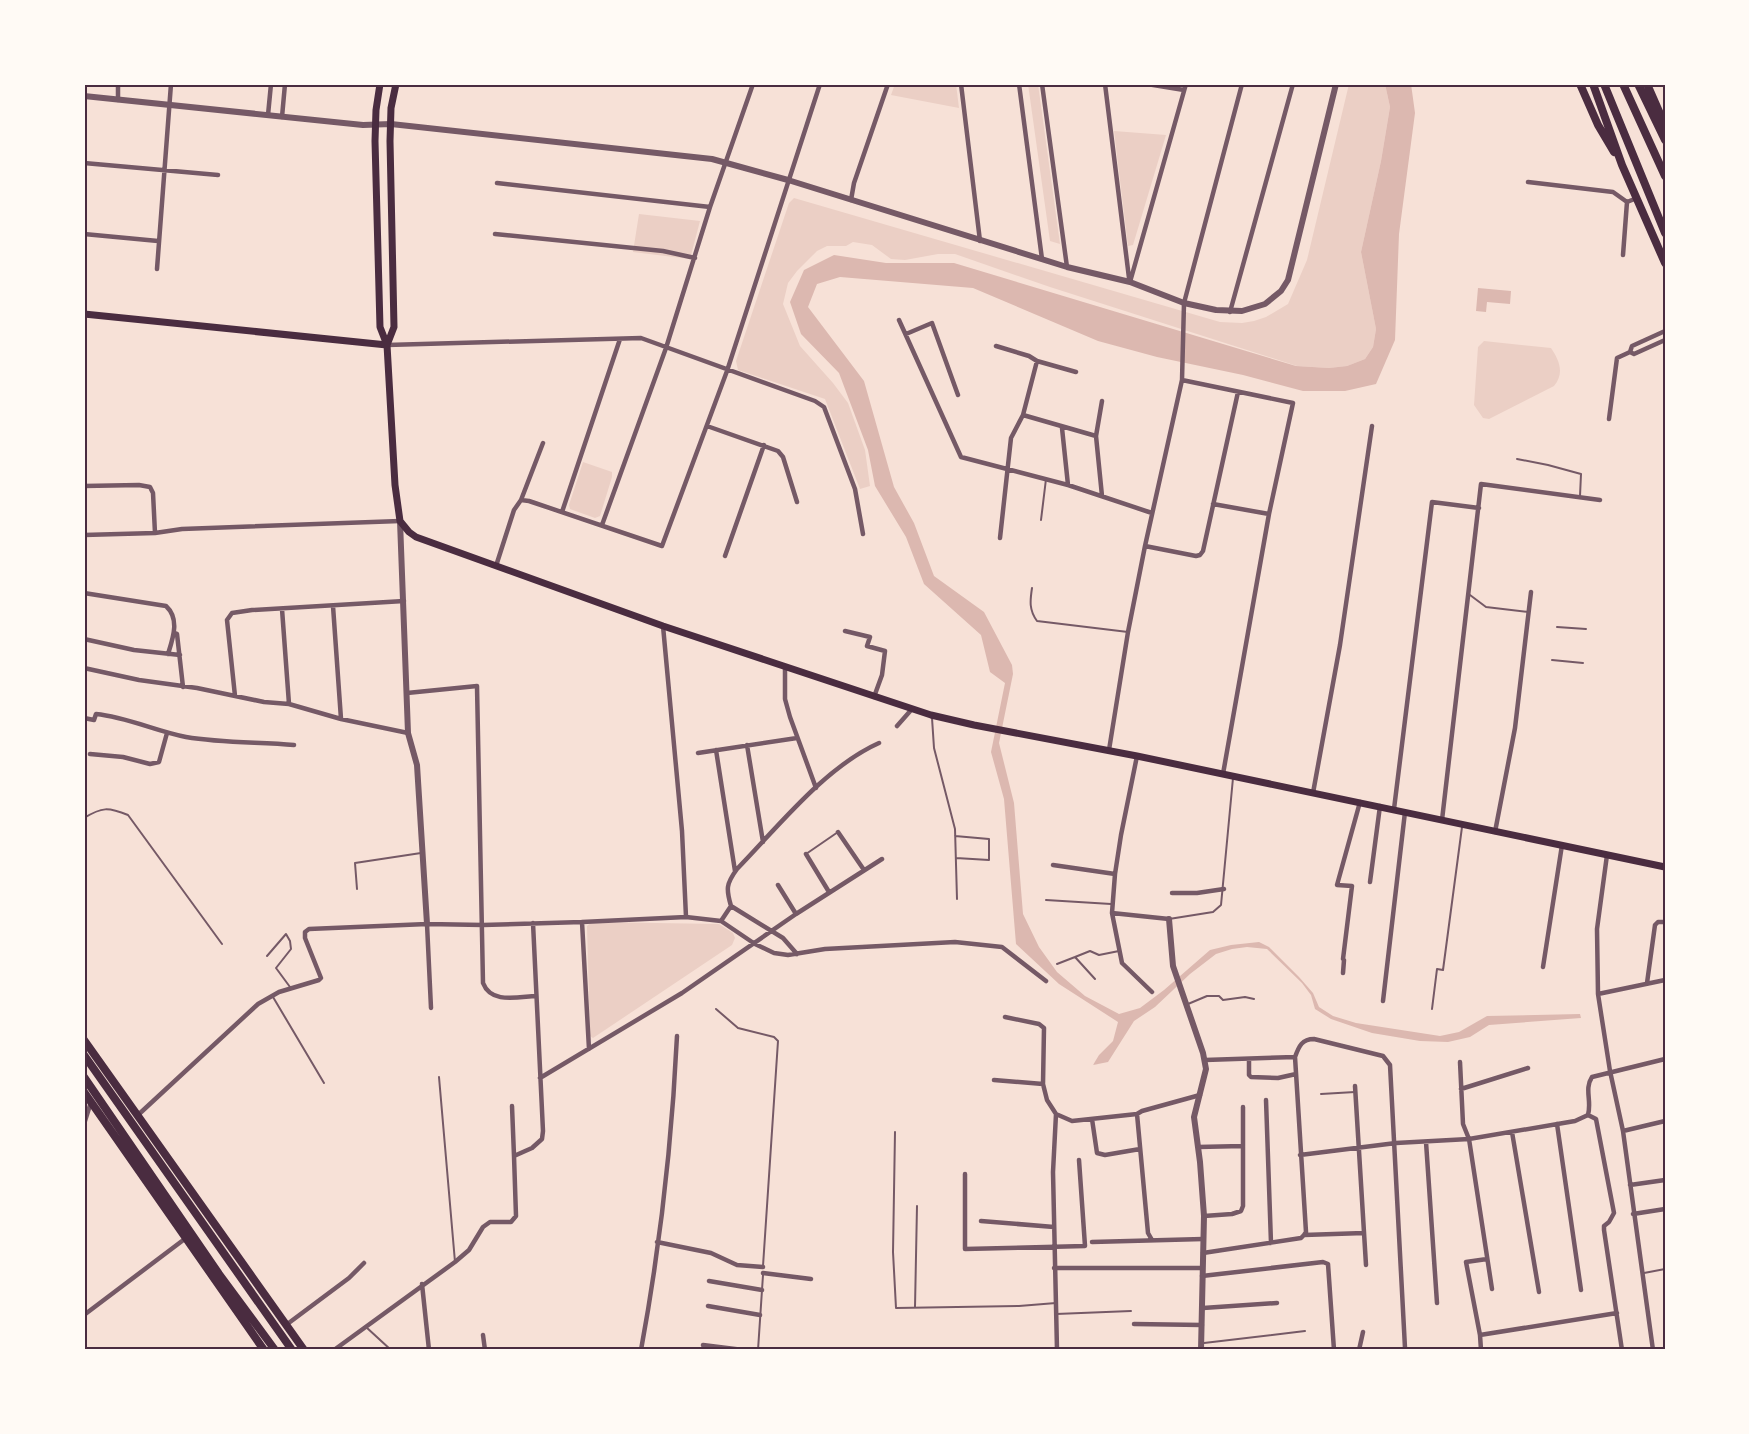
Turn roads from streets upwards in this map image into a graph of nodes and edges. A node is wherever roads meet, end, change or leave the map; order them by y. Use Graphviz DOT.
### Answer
graph roads {
  1 [pos="118,84"];
  2 [pos="171,84"];
  3 [pos="271,84"];
  4 [pos="285,84"];
  5 [pos="380,84"];
  6 [pos="396,84"];
  7 [pos="753,84"];
  8 [pos="820,84"];
  9 [pos="888,84"];
  10 [pos="961,84"];
  11 [pos="1019,84"];
  12 [pos="1042,84"];
  13 [pos="1104,84"];
  14 [pos="1147,84"];
  15 [pos="1242,84"];
  16 [pos="1293,84"];
  17 [pos="1336,84"];
  18 [pos="1580,84"];
  19 [pos="1593,84"];
  20 [pos="1604,84"];
  21 [pos="1623,84"];
  22 [pos="1638,84"];
  23 [pos="1647,84"];
  24 [pos="1185,87"];
  25 [pos="84,96"];
  26 [pos="117,100"];
  27 [pos="170,105"];
  28 [pos="268,115"];
  29 [pos="282,117"];
  30 [pos="375,124"];
  31 [pos="391,124"];
  32 [pos="1665,125"];
  33 [pos="1665,141"];
  34 [pos="84,163"];
  35 [pos="727,164"];
  36 [pos="1622,165"];
  37 [pos="164,170"];
  38 [pos="218,175"];
  39 [pos="1665,176"];
  40 [pos="788,180"];
  41 [pos="1528,182"];
  42 [pos="497,183"];
  43 [pos="1637,198"];
  44 [pos="851,200"];
  45 [pos="1627,202"];
  46 [pos="710,207"];
  47 [pos="1665,233"];
  48 [pos="84,234"];
  49 [pos="495,234"];
  50 [pos="158,241"];
  51 [pos="980,241"];
  52 [pos="1623,255"];
  53 [pos="695,258"];
  54 [pos="1042,259"];
  55 [pos="1665,263"];
  56 [pos="1067,267"];
  57 [pos="157,269"];
  58 [pos="1130,282"];
  59 [pos="1184,303"];
  60 [pos="1230,312"];
  61 [pos="84,314"];
  62 [pos="899,320"];
  63 [pos="1665,331"];
  64 [pos="906,334"];
  65 [pos="620,339"];
  66 [pos="1665,340"];
  67 [pos="387,345"];
  68 [pos="996,346"];
  69 [pos="666,348"];
  70 [pos="1630,352"];
  71 [pos="1037,362"];
  72 [pos="727,371"];
  73 [pos="1076,372"];
  74 [pos="1182,380"];
  75 [pos="1238,392"];
  76 [pos="958,395"];
  77 [pos="1102,401"];
  78 [pos="1023,415"];
  79 [pos="1609,419"];
  80 [pos="707,426"];
  81 [pos="1372,426"];
  82 [pos="1062,428"];
  83 [pos="1096,436"];
  84 [pos="543,443"];
  85 [pos="764,445"];
  86 [pos="1008,468"];
  87 [pos="1068,485"];
  88 [pos="84,486"];
  89 [pos="1102,496"];
  90 [pos="521,500"];
  91 [pos="1600,500"];
  92 [pos="797,502"];
  93 [pos="1213,504"];
  94 [pos="1479,508"];
  95 [pos="562,512"];
  96 [pos="1152,513"];
  97 [pos="1269,514"];
  98 [pos="400,521"];
  99 [pos="602,525"];
  100 [pos="155,533"];
  101 [pos="863,534"];
  102 [pos="84,536"];
  103 [pos="1000,538"];
  104 [pos="1145,546"];
  105 [pos="725,556"];
  106 [pos="496,566"];
  107 [pos="1531,592"];
  108 [pos="84,593"];
  109 [pos="404,601"];
  110 [pos="333,606"];
  111 [pos="282,609"];
  112 [pos="663,626"];
  113 [pos="845,631"];
  114 [pos="174,633"];
  115 [pos="84,639"];
  116 [pos="168,654"];
  117 [pos="180,655"];
  118 [pos="785,666"];
  119 [pos="84,668"];
  120 [pos="183,687"];
  121 [pos="407,693"];
  122 [pos="235,696"];
  123 [pos="874,697"];
  124 [pos="289,704"];
  125 [pos="912,709"];
  126 [pos="84,718"];
  127 [pos="341,719"];
  128 [pos="897,726"];
  129 [pos="167,733"];
  130 [pos="408,733"];
  131 [pos="797,738"];
  132 [pos="879,743"];
  133 [pos="294,745"];
  134 [pos="747,745"];
  135 [pos="716,750"];
  136 [pos="1109,750"];
  137 [pos="698,753"];
  138 [pos="90,754"];
  139 [pos="1137,756"];
  140 [pos="1223,774"];
  141 [pos="816,788"];
  142 [pos="1313,793"];
  143 [pos="1360,802"];
  144 [pos="1380,806"];
  145 [pos="1394,809"];
  146 [pos="1405,812"];
  147 [pos="1442,820"];
  148 [pos="838,832"];
  149 [pos="1495,832"];
  150 [pos="764,842"];
  151 [pos="1562,845"];
  152 [pos="806,855"];
  153 [pos="1607,855"];
  154 [pos="882,859"];
  155 [pos="1053,865"];
  156 [pos="1665,867"];
  157 [pos="864,870"];
  158 [pos="735,871"];
  159 [pos="1115,874"];
  160 [pos="1370,882"];
  161 [pos="778,885"];
  162 [pos="1224,889"];
  163 [pos="829,892"];
  164 [pos="1172,893"];
  165 [pos="731,906"];
  166 [pos="1112,913"];
  167 [pos="796,914"];
  168 [pos="686,917"];
  169 [pos="1169,919"];
  170 [pos="721,921"];
  171 [pos="582,922"];
  172 [pos="1665,922"];
  173 [pos="533,923"];
  174 [pos="428,924"];
  175 [pos="483,925"];
  176 [pos="772,931"];
  177 [pos="755,944"];
  178 [pos="797,954"];
  179 [pos="1543,967"];
  180 [pos="1343,973"];
  181 [pos="1665,980"];
  182 [pos="1046,981"];
  183 [pos="1647,983"];
  184 [pos="1152,992"];
  185 [pos="1598,994"];
  186 [pos="536,996"];
  187 [pos="1383,1001"];
  188 [pos="430,1008"];
  189 [pos="1005,1017"];
  190 [pos="677,1036"];
  191 [pos="84,1040"];
  192 [pos="589,1049"];
  193 [pos="84,1055"];
  194 [pos="1294,1057"];
  195 [pos="1665,1059"];
  196 [pos="1205,1060"];
  197 [pos="1248,1060"];
  198 [pos="1460,1062"];
  199 [pos="98,1067"];
  200 [pos="1528,1068"];
  201 [pos="1610,1071"];
  202 [pos="1296,1074"];
  203 [pos="84,1077"];
  204 [pos="540,1078"];
  205 [pos="994,1080"];
  206 [pos="1043,1083"];
  207 [pos="1355,1086"];
  208 [pos="1461,1089"];
  209 [pos="84,1092"];
  210 [pos="95,1092"];
  211 [pos="1200,1095"];
  212 [pos="1266,1100"];
  213 [pos="91,1102"];
  214 [pos="512,1106"];
  215 [pos="1243,1107"];
  216 [pos="1056,1114"];
  217 [pos="1137,1114"];
  218 [pos="138,1115"];
  219 [pos="1588,1115"];
  220 [pos="1092,1119"];
  221 [pos="1665,1121"];
  222 [pos="84,1124"];
  223 [pos="1557,1124"];
  224 [pos="1623,1131"];
  225 [pos="1512,1132"];
  226 [pos="1469,1139"];
  227 [pos="1426,1142"];
  228 [pos="1396,1143"];
  229 [pos="1243,1146"];
  230 [pos="1198,1147"];
  231 [pos="1359,1148"];
  232 [pos="1140,1149"];
  233 [pos="1300,1155"];
  234 [pos="514,1156"];
  235 [pos="1079,1160"];
  236 [pos="965,1174"];
  237 [pos="1665,1180"];
  238 [pos="1630,1185"];
  239 [pos="1665,1209"];
  240 [pos="1633,1214"];
  241 [pos="1203,1216"];
  242 [pos="981,1221"];
  243 [pos="1054,1227"];
  244 [pos="1364,1233"];
  245 [pos="1304,1235"];
  246 [pos="189,1236"];
  247 [pos="1203,1239"];
  248 [pos="1152,1240"];
  249 [pos="657,1242"];
  250 [pos="1092,1242"];
  251 [pos="1271,1242"];
  252 [pos="1054,1247"];
  253 [pos="1203,1253"];
  254 [pos="1487,1259"];
  255 [pos="240,1260"];
  256 [pos="364,1263"];
  257 [pos="232,1265"];
  258 [pos="1366,1265"];
  259 [pos="763,1267"];
  260 [pos="1054,1268"];
  261 [pos="1202,1268"];
  262 [pos="763,1273"];
  263 [pos="217,1276"];
  264 [pos="1202,1276"];
  265 [pos="811,1279"];
  266 [pos="709,1281"];
  267 [pos="422,1284"];
  268 [pos="1492,1289"];
  269 [pos="762,1290"];
  270 [pos="1581,1290"];
  271 [pos="1539,1292"];
  272 [pos="1277,1303"];
  273 [pos="1437,1303"];
  274 [pos="708,1306"];
  275 [pos="1203,1308"];
  276 [pos="86,1312"];
  277 [pos="1617,1312"];
  278 [pos="760,1315"];
  279 [pos="1134,1324"];
  280 [pos="286,1325"];
  281 [pos="1202,1325"];
  282 [pos="1363,1332"];
  283 [pos="483,1335"];
  284 [pos="1480,1335"];
  285 [pos="703,1345"];
  286 [pos="1201,1347"];
  287 [pos="1405,1348"];
  288 [pos="264,1350"];
  289 [pos="275,1350"];
  290 [pos="292,1350"];
  291 [pos="304,1350"];
  292 [pos="334,1350"];
  293 [pos="429,1350"];
  294 [pos="485,1350"];
  295 [pos="641,1350"];
  296 [pos="743,1350"];
  297 [pos="1057,1350"];
  298 [pos="1334,1350"];
  299 [pos="1359,1350"];
  300 [pos="1481,1350"];
  301 [pos="1622,1350"];
  302 [pos="1653,1350"];
  1 -- 26 [label="street"];
  2 -- 27 [label="street"];
  3 -- 28 [label="street"];
  4 -- 29 [label="street"];
  5 -- 30 [label="main road"];
  6 -- 31 [label="main road"];
  7 -- 35 [label="street"];
  8 -- 40 [label="street"];
  9 -- 44 [label="street"];
  10 -- 51 [label="street"];
  11 -- 54 [label="street"];
  12 -- 56 [label="street"];
  13 -- 58 [label="street"];
  14 -- 24 [label="street"];
  15 -- 59 [label="street"];
  16 -- 60 [label="street"];
  17 -- 60 [label="street"];
  18 -- 36 [label="main road"];
  19 -- 36 [label="main road"];
  20 -- 47 [label="highway"];
  21 -- 39 [label="highway"];
  22 -- 33 [label="main road"];
  23 -- 32 [label="main road"];
  24 -- 58 [label="street"];
  25 -- 26 [label="street"];
  26 -- 27 [label="street"];
  27 -- 28 [label="street"];
  27 -- 37 [label="street"];
  28 -- 29 [label="street"];
  29 -- 30 [label="street"];
  30 -- 31 [label="street"];
  30 -- 67 [label="main road"];
  31 -- 35 [label="street"];
  31 -- 67 [label="main road"];
  34 -- 37 [label="street"];
  35 -- 40 [label="street"];
  35 -- 46 [label="street"];
  36 -- 43 [label="main road"];
  37 -- 38 [label="street"];
  37 -- 50 [label="street"];
  40 -- 44 [label="street"];
  40 -- 72 [label="street"];
  41 -- 45 [label="street"];
  42 -- 46 [label="street"];
  43 -- 45 [label="street"];
  43 -- 55 [label="main road"];
  44 -- 51 [label="street"];
  45 -- 52 [label="street"];
  46 -- 53 [label="street"];
  48 -- 50 [label="street"];
  49 -- 53 [label="street"];
  50 -- 57 [label="street"];
  51 -- 54 [label="street"];
  53 -- 69 [label="street"];
  54 -- 56 [label="street"];
  56 -- 58 [label="street"];
  58 -- 59 [label="street"];
  59 -- 60 [label="street"];
  59 -- 74 [label="street"];
  61 -- 67 [label="main road"];
  62 -- 64 [label="street"];
  63 -- 70 [label="street"];
  64 -- 76 [label="street"];
  64 -- 86 [label="street"];
  65 -- 67 [label="street"];
  65 -- 69 [label="street"];
  65 -- 95 [label="street"];
  66 -- 70 [label="street"];
  67 -- 98 [label="main road"];
  68 -- 71 [label="street"];
  69 -- 72 [label="street"];
  69 -- 99 [label="street"];
  70 -- 79 [label="street"];
  71 -- 73 [label="street"];
  71 -- 78 [label="street"];
  72 -- 80 [label="street"];
  72 -- 101 [label="street"];
  74 -- 75 [label="street"];
  74 -- 96 [label="street"];
  75 -- 93 [label="street"];
  75 -- 97 [label="street"];
  77 -- 83 [label="street"];
  78 -- 82 [label="street"];
  78 -- 86 [label="street"];
  80 -- 85 [label="street"];
  80 -- 99 [label="street"];
  81 -- 142 [label="street"];
  82 -- 83 [label="street"];
  82 -- 87 [label="street"];
  83 -- 89 [label="street"];
  84 -- 90 [label="street"];
  85 -- 92 [label="street"];
  85 -- 105 [label="street"];
  86 -- 87 [label="street"];
  86 -- 103 [label="street"];
  87 -- 89 [label="street"];
  88 -- 100 [label="street"];
  89 -- 96 [label="street"];
  90 -- 95 [label="street"];
  90 -- 106 [label="street"];
  91 -- 94 [label="street"];
  93 -- 97 [label="street"];
  93 -- 104 [label="street"];
  94 -- 145 [label="street"];
  94 -- 147 [label="street"];
  95 -- 99 [label="street"];
  96 -- 104 [label="street"];
  97 -- 140 [label="street"];
  98 -- 100 [label="street"];
  98 -- 106 [label="main road"];
  98 -- 109 [label="street"];
  100 -- 102 [label="street"];
  104 -- 136 [label="street"];
  106 -- 112 [label="main road"];
  107 -- 149 [label="street"];
  108 -- 114 [label="street"];
  109 -- 110 [label="street"];
  109 -- 121 [label="street"];
  110 -- 111 [label="street"];
  110 -- 127 [label="street"];
  111 -- 122 [label="street"];
  111 -- 124 [label="street"];
  112 -- 118 [label="main road"];
  112 -- 168 [label="street"];
  113 -- 123 [label="street"];
  114 -- 116 [label="street"];
  114 -- 117 [label="street"];
  115 -- 116 [label="street"];
  116 -- 117 [label="street"];
  117 -- 120 [label="street"];
  118 -- 123 [label="main road"];
  118 -- 131 [label="street"];
  119 -- 120 [label="street"];
  120 -- 122 [label="street"];
  121 -- 130 [label="street"];
  121 -- 175 [label="street"];
  122 -- 124 [label="street"];
  123 -- 125 [label="main road"];
  124 -- 127 [label="street"];
  125 -- 128 [label="street"];
  125 -- 136 [label="main road"];
  126 -- 129 [label="street"];
  127 -- 130 [label="street"];
  129 -- 133 [label="street"];
  129 -- 138 [label="street"];
  130 -- 174 [label="street"];
  131 -- 134 [label="street"];
  131 -- 141 [label="street"];
  132 -- 141 [label="street"];
  134 -- 135 [label="street"];
  134 -- 150 [label="street"];
  135 -- 137 [label="street"];
  135 -- 158 [label="street"];
  136 -- 139 [label="main road"];
  139 -- 140 [label="main road"];
  139 -- 159 [label="street"];
  140 -- 142 [label="main road"];
  141 -- 150 [label="street"];
  142 -- 143 [label="main road"];
  143 -- 144 [label="main road"];
  143 -- 180 [label="street"];
  144 -- 145 [label="main road"];
  144 -- 160 [label="street"];
  145 -- 146 [label="main road"];
  146 -- 147 [label="main road"];
  146 -- 187 [label="street"];
  147 -- 149 [label="main road"];
  148 -- 157 [label="street"];
  149 -- 151 [label="main road"];
  150 -- 158 [label="street"];
  151 -- 153 [label="main road"];
  151 -- 179 [label="street"];
  152 -- 163 [label="street"];
  153 -- 156 [label="main road"];
  153 -- 185 [label="street"];
  154 -- 157 [label="street"];
  155 -- 159 [label="street"];
  157 -- 163 [label="street"];
  158 -- 165 [label="street"];
  159 -- 166 [label="street"];
  161 -- 167 [label="street"];
  162 -- 164 [label="street"];
  163 -- 167 [label="street"];
  165 -- 170 [label="street"];
  165 -- 176 [label="street"];
  166 -- 169 [label="street"];
  166 -- 184 [label="street"];
  167 -- 176 [label="street"];
  168 -- 170 [label="street"];
  168 -- 171 [label="street"];
  169 -- 196 [label="street"];
  170 -- 177 [label="street"];
  171 -- 173 [label="street"];
  171 -- 192 [label="street"];
  172 -- 183 [label="street"];
  173 -- 175 [label="street"];
  173 -- 186 [label="street"];
  174 -- 175 [label="street"];
  174 -- 188 [label="street"];
  174 -- 218 [label="street"];
  175 -- 186 [label="street"];
  176 -- 177 [label="street"];
  176 -- 178 [label="street"];
  177 -- 178 [label="street"];
  177 -- 192 [label="street"];
  178 -- 182 [label="street"];
  181 -- 183 [label="street"];
  183 -- 185 [label="street"];
  185 -- 201 [label="street"];
  186 -- 204 [label="street"];
  189 -- 206 [label="street"];
  190 -- 249 [label="street"];
  191 -- 199 [label="main road"];
  192 -- 204 [label="street"];
  193 -- 199 [label="main road"];
  194 -- 197 [label="street"];
  194 -- 202 [label="street"];
  194 -- 228 [label="street"];
  195 -- 201 [label="street"];
  196 -- 197 [label="street"];
  196 -- 211 [label="street"];
  197 -- 202 [label="street"];
  198 -- 208 [label="street"];
  199 -- 218 [label="main road"];
  199 -- 257 [label="main road"];
  200 -- 208 [label="street"];
  201 -- 219 [label="street"];
  201 -- 224 [label="street"];
  202 -- 233 [label="street"];
  203 -- 210 [label="main road"];
  204 -- 234 [label="street"];
  205 -- 206 [label="street"];
  206 -- 216 [label="street"];
  207 -- 231 [label="street"];
  208 -- 226 [label="street"];
  209 -- 213 [label="main road"];
  210 -- 213 [label="main road"];
  210 -- 246 [label="main road"];
  211 -- 217 [label="street"];
  211 -- 230 [label="street"];
  212 -- 251 [label="street"];
  213 -- 222 [label="street"];
  213 -- 246 [label="main road"];
  214 -- 234 [label="street"];
  215 -- 229 [label="street"];
  216 -- 220 [label="street"];
  216 -- 243 [label="street"];
  217 -- 220 [label="street"];
  217 -- 232 [label="street"];
  218 -- 255 [label="main road"];
  219 -- 223 [label="street"];
  219 -- 277 [label="street"];
  220 -- 232 [label="street"];
  221 -- 224 [label="street"];
  223 -- 225 [label="street"];
  223 -- 270 [label="street"];
  224 -- 238 [label="street"];
  225 -- 226 [label="street"];
  225 -- 271 [label="street"];
  226 -- 227 [label="street"];
  226 -- 254 [label="street"];
  227 -- 228 [label="street"];
  227 -- 273 [label="street"];
  228 -- 231 [label="street"];
  228 -- 287 [label="street"];
  229 -- 230 [label="street"];
  229 -- 241 [label="street"];
  230 -- 241 [label="street"];
  231 -- 233 [label="street"];
  231 -- 244 [label="street"];
  232 -- 248 [label="street"];
  233 -- 245 [label="street"];
  234 -- 267 [label="street"];
  235 -- 252 [label="street"];
  236 -- 252 [label="street"];
  237 -- 238 [label="street"];
  238 -- 240 [label="street"];
  239 -- 240 [label="street"];
  240 -- 302 [label="street"];
  241 -- 247 [label="street"];
  242 -- 243 [label="street"];
  243 -- 252 [label="street"];
  244 -- 245 [label="street"];
  244 -- 258 [label="street"];
  245 -- 251 [label="street"];
  246 -- 263 [label="main road"];
  246 -- 276 [label="street"];
  247 -- 248 [label="street"];
  247 -- 253 [label="street"];
  248 -- 250 [label="street"];
  249 -- 259 [label="street"];
  249 -- 295 [label="street"];
  251 -- 253 [label="street"];
  252 -- 260 [label="street"];
  253 -- 261 [label="street"];
  254 -- 268 [label="street"];
  254 -- 284 [label="street"];
  255 -- 257 [label="main road"];
  255 -- 280 [label="main road"];
  256 -- 280 [label="street"];
  257 -- 263 [label="main road"];
  257 -- 290 [label="main road"];
  260 -- 261 [label="street"];
  260 -- 297 [label="street"];
  261 -- 264 [label="street"];
  262 -- 265 [label="street"];
  263 -- 288 [label="main road"];
  263 -- 289 [label="main road"];
  264 -- 275 [label="street"];
  264 -- 298 [label="street"];
  266 -- 269 [label="street"];
  267 -- 292 [label="street"];
  267 -- 293 [label="street"];
  272 -- 275 [label="street"];
  274 -- 278 [label="street"];
  275 -- 281 [label="street"];
  277 -- 284 [label="street"];
  277 -- 301 [label="street"];
  279 -- 281 [label="street"];
  280 -- 291 [label="main road"];
  281 -- 286 [label="street"];
  282 -- 299 [label="street"];
  283 -- 294 [label="street"];
  284 -- 300 [label="street"];
  285 -- 296 [label="street"];
}
